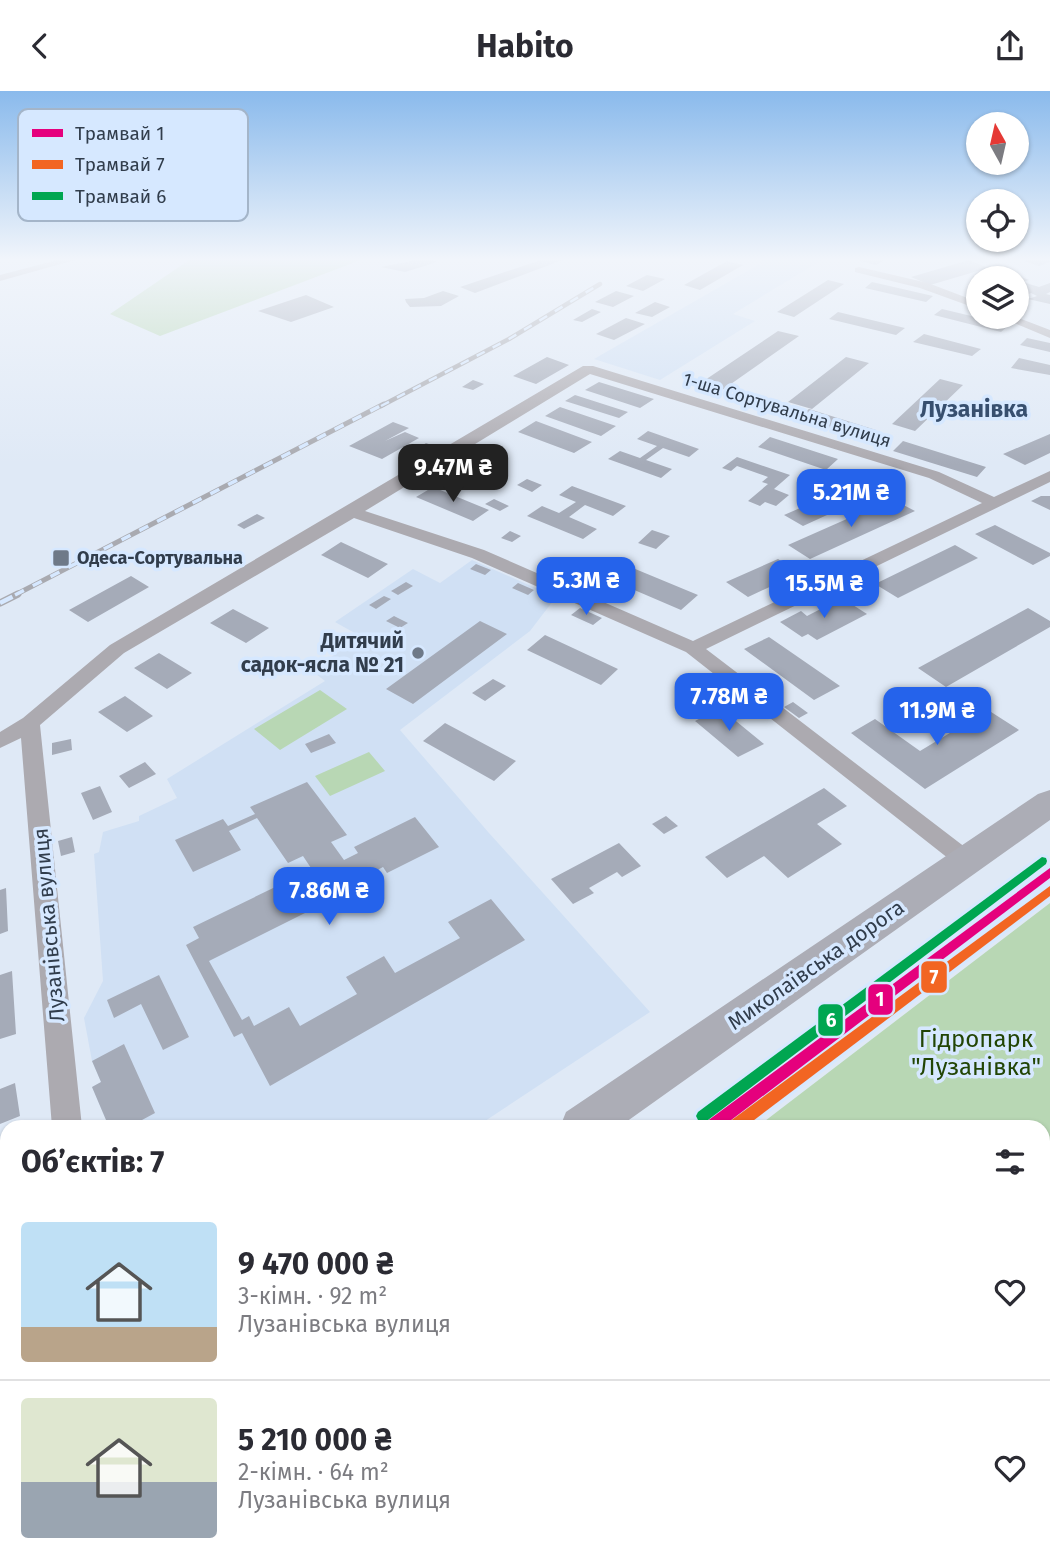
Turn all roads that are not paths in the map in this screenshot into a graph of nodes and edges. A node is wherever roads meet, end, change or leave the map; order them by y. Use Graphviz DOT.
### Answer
graph roads {
  1 [pos="1032,327"];
  2 [pos="1050,334"];
  3 [pos="1050,476"];
  4 [pos="995,503"];
  5 [pos="352,512"];
  6 [pos="692,648"];
  7 [pos="30,723"];
  8 [pos="0,741"];
  9 [pos="1050,803"];
  10 [pos="966,860"];
  11 [pos="66,1120"];
  12 [pos="592,1120"];
  1 -- 2 [label="street"];
  3 -- 4 [label="street"];
  4 -- 5 [label="street, 1-ша Сортувальна вулиця"];
  4 -- 6 [label="street"];
  5 -- 6 [label="street"];
  5 -- 7 [label="street, 1-ша Сортувальна вулиця"];
  6 -- 10 [label="street"];
  7 -- 8 [label="street, 1-ша Сортувальна вулиця"];
  7 -- 11 [label="street, Лузанівська вулиця"];
  9 -- 10 [label="main road, Миколаївська дорога"];
  10 -- 12 [label="main road, Миколаївська дорога"];
}
